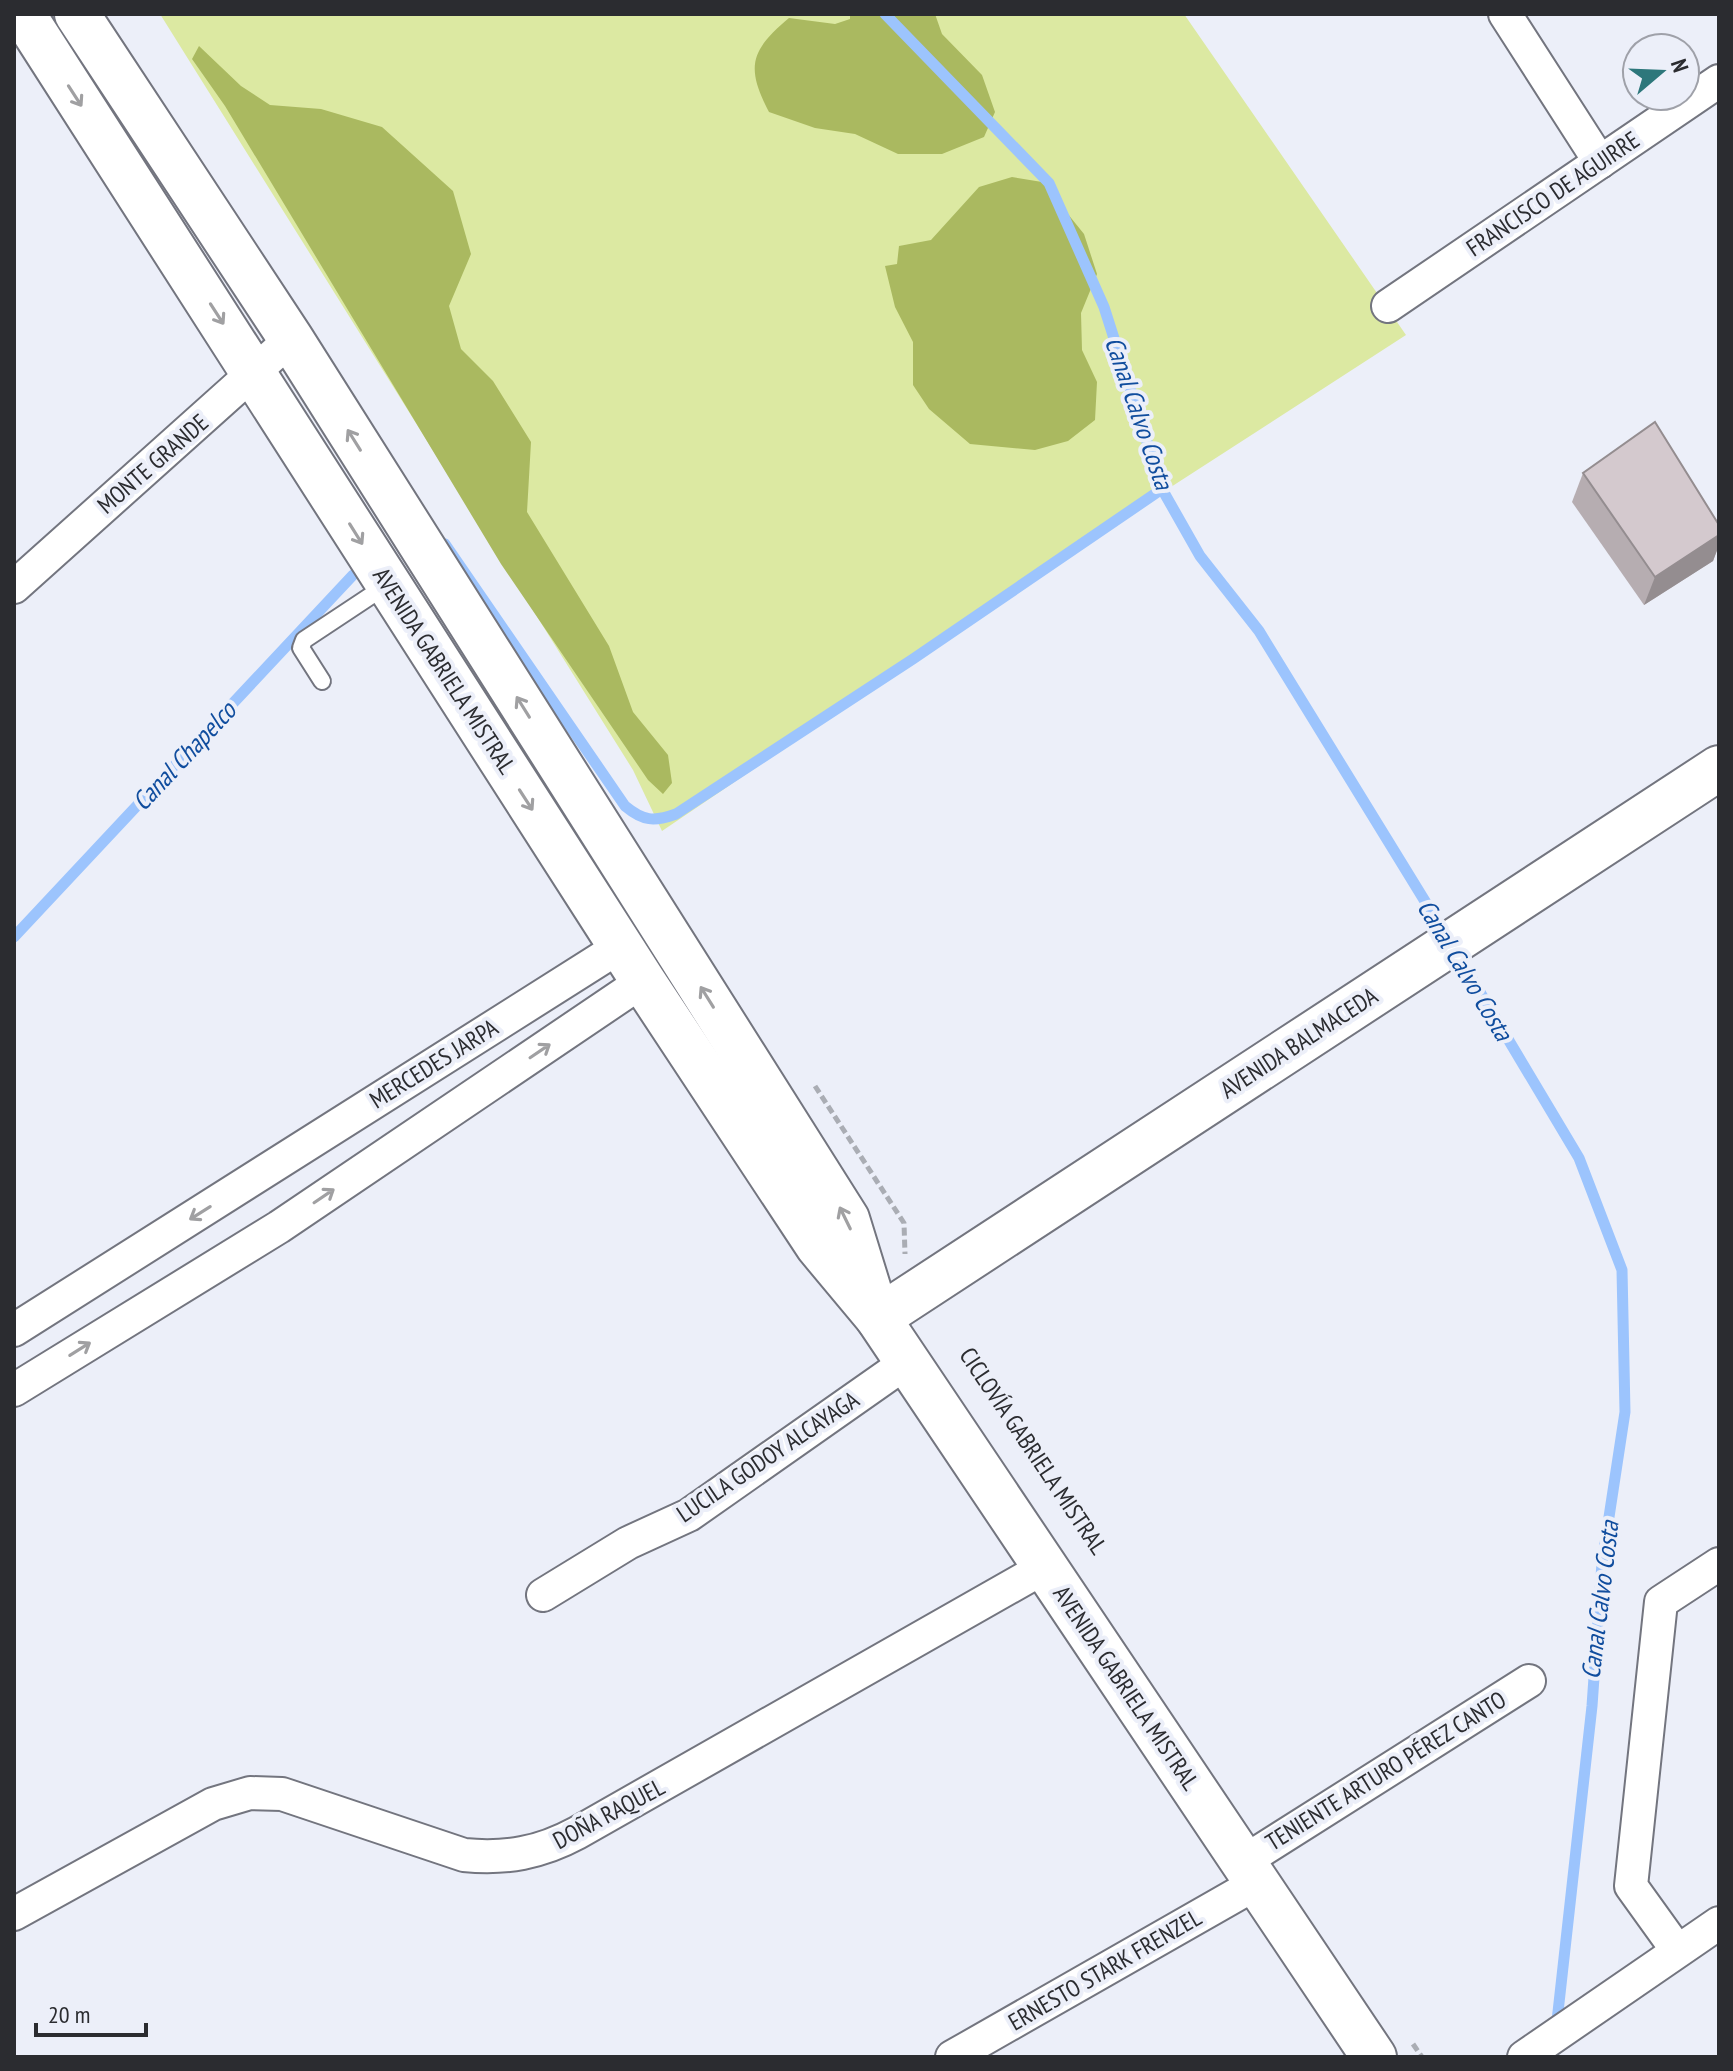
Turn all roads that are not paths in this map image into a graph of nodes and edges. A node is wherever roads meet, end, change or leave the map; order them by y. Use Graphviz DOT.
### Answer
graph roads {
  1 [pos="77,14"];
  2 [pos="1505,14"];
  3 [pos="34,25"];
  4 [pos="1719,81"];
  5 [pos="1600,162"];
  6 [pos="1388,306"];
  7 [pos="291,339"];
  8 [pos="254,372"];
  9 [pos="388,585"];
  10 [pos="14,587"];
  11 [pos="322,681"];
  12 [pos="1719,768"];
  13 [pos="632,964"];
  14 [pos="248,1182"];
  15 [pos="279,1227"];
  16 [pos="893,1308"];
  17 [pos="14,1330"];
  18 [pos="907,1362"];
  19 [pos="14,1390"];
  20 [pos="1719,1564"];
  21 [pos="1045,1567"];
  22 [pos="543,1595"];
  23 [pos="1529,1681"];
  24 [pos="1250,1872"];
  25 [pos="14,1914"];
  26 [pos="1719,1923"];
  27 [pos="1677,1950"];
  28 [pos="1390,2044"];
  29 [pos="1527,2055"];
  30 [pos="952,2057"];
  1 -- 7 [label="main road, AVENIDA GABRIELA MISTRAL"];
  2 -- 5 [label="street"];
  3 -- 8 [label="main road, AVENIDA GABRIELA MISTRAL, one-way"];
  4 -- 5 [label="street, FRANCISCO DE AGUIRRE"];
  5 -- 6 [label="street, FRANCISCO DE AGUIRRE"];
  7 -- 8 [label="street, MONTE GRANDE"];
  16 -- 7 [label="main road, AVENIDA GABRIELA MISTRAL, one-way"];
  8 -- 9 [label="main road, AVENIDA GABRIELA MISTRAL, one-way"];
  8 -- 10 [label="street, MONTE GRANDE"];
  9 -- 11 [label="lane"];
  9 -- 13 [label="main road, AVENIDA GABRIELA MISTRAL, one-way"];
  12 -- 16 [label="main road, AVENIDA BALMACEDA"];
  13 -- 14 [label="street, MERCEDES JARPA"];
  15 -- 13 [label="street, MERCEDES JARPA, one-way"];
  13 -- 16 [label="main road, AVENIDA GABRIELA MISTRAL"];
  14 -- 15 [label="street"];
  14 -- 17 [label="street, MERCEDES JARPA, one-way"];
  19 -- 15 [label="street, MERCEDES JARPA, one-way"];
  16 -- 18 [label="main road, AVENIDA GABRIELA MISTRAL"];
  18 -- 21 [label="main road, AVENIDA GABRIELA MISTRAL"];
  18 -- 22 [label="street, LUCILA GODOY ALCAYAGA"];
  20 -- 27 [label="street"];
  21 -- 24 [label="main road, AVENIDA GABRIELA MISTRAL"];
  21 -- 25 [label="street, DOÑA RAQUEL"];
  23 -- 24 [label="street, TENIENTE ARTURO PÉREZ CANTO"];
  24 -- 28 [label="main road, AVENIDA GABRIELA MISTRAL"];
  24 -- 30 [label="street, ERNESTO STARK FRENZEL"];
  26 -- 27 [label="street"];
  27 -- 29 [label="street"];
}
